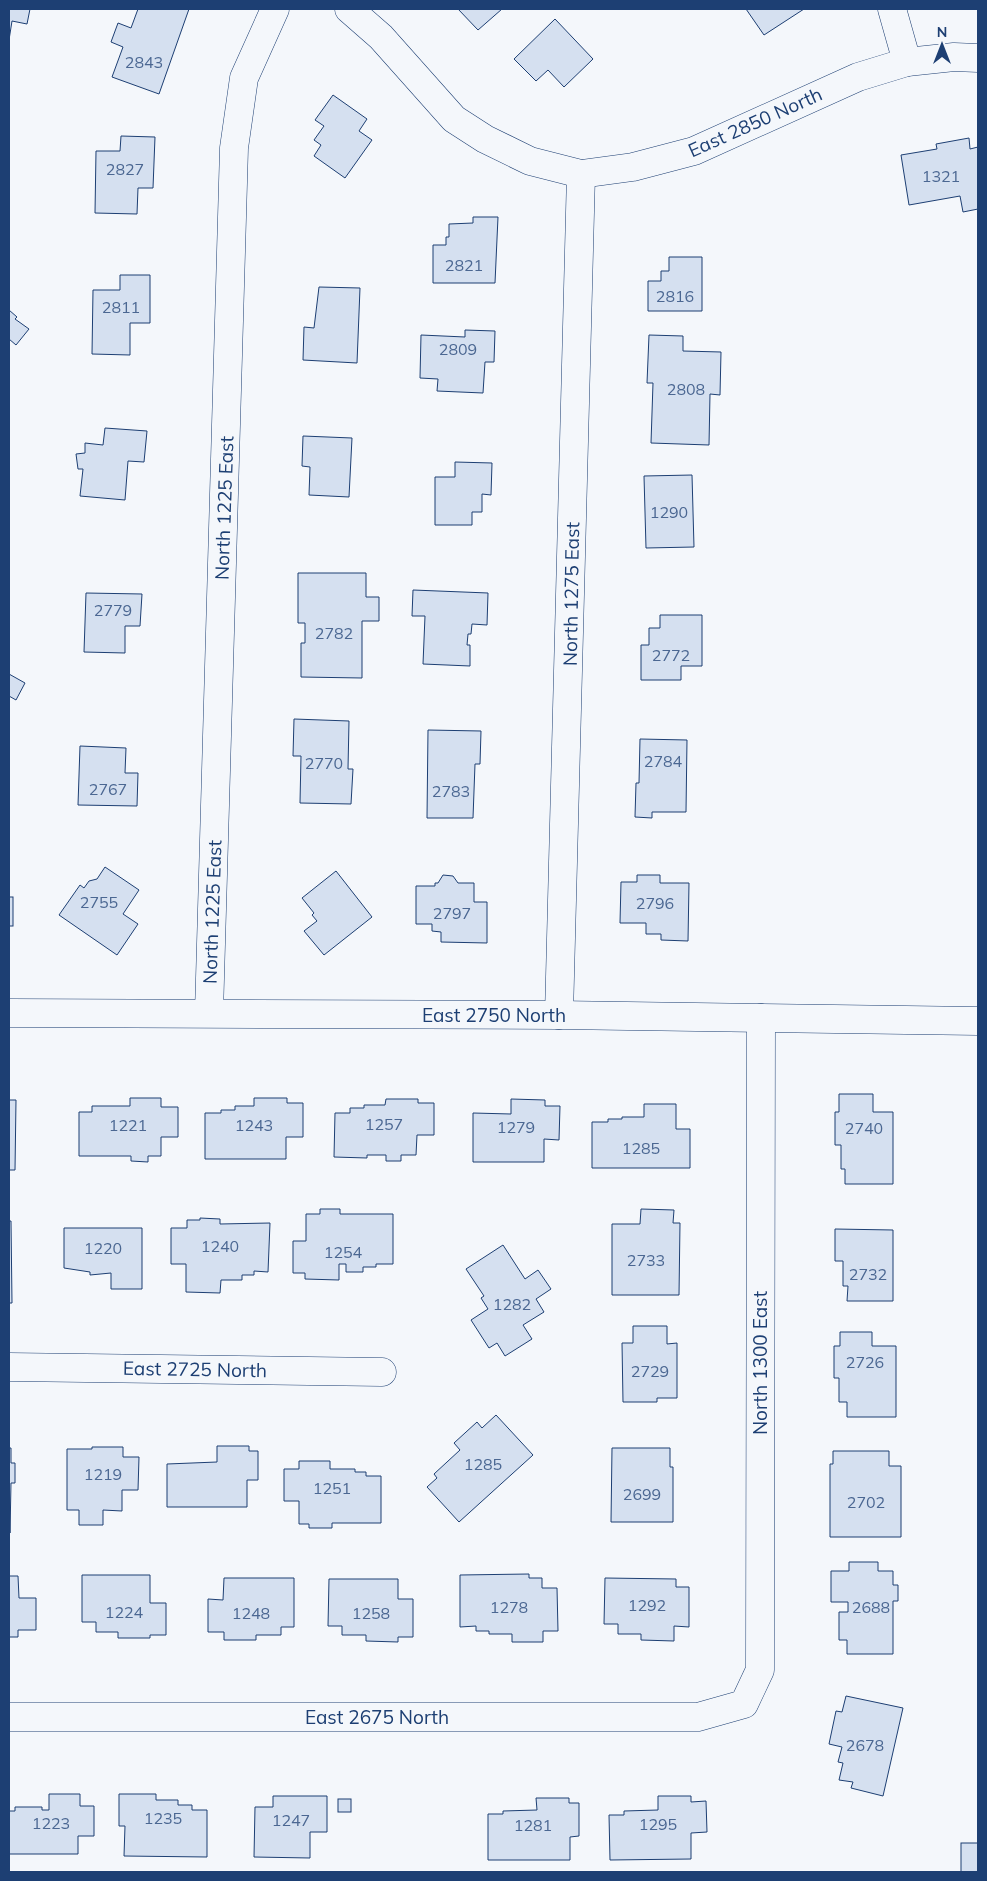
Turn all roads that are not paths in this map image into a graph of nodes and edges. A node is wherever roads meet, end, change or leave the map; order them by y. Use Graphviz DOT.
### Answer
graph roads {
  1 [pos="275,9"];
  2 [pos="349,9"];
  3 [pos="892,9"];
  4 [pos="978,58"];
  5 [pos="907,62"];
  6 [pos="581,174"];
  7 [pos="9,1013"];
  8 [pos="209,1013"];
  9 [pos="559,1015"];
  10 [pos="761,1018"];
  11 [pos="978,1021"];
  12 [pos="9,1367"];
  13 [pos="382,1372"];
  14 [pos="744,1704"];
  15 [pos="9,1716"];
  1 -- 8 [label="street, North 1225 East"];
  2 -- 6 [label="street, East 2850 North"];
  3 -- 5 [label="street"];
  4 -- 5 [label="street, East 2850 North"];
  5 -- 6 [label="street, East 2850 North"];
  6 -- 9 [label="street, North 1275 East"];
  7 -- 8 [label="street, East 2750 North"];
  8 -- 9 [label="street, East 2750 North"];
  9 -- 10 [label="street, East 2750 North"];
  10 -- 11 [label="street, East 2750 North"];
  10 -- 14 [label="street, North 1300 East"];
  12 -- 13 [label="street, East 2725 North"];
  14 -- 15 [label="street, East 2675 North"];
}
